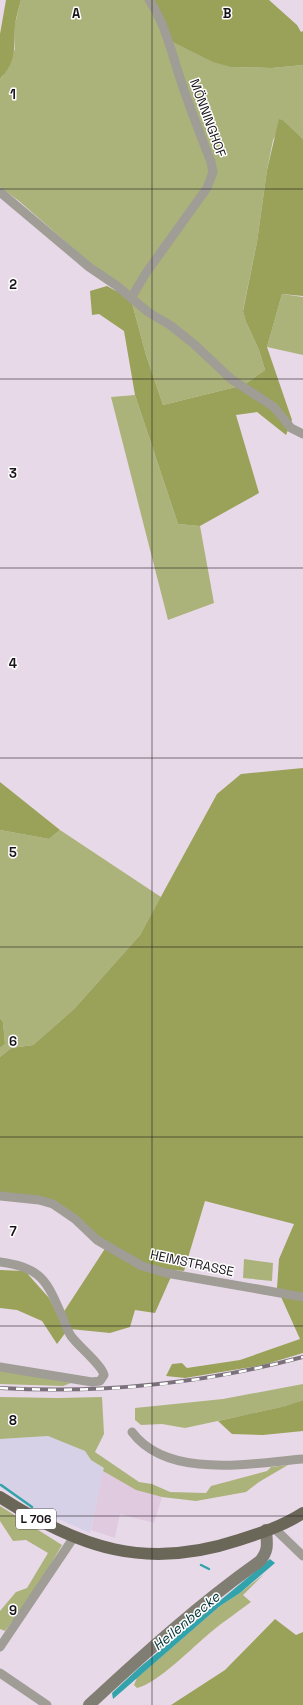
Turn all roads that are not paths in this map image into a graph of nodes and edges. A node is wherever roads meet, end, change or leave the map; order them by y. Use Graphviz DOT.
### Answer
graph roads {
  1 [pos="149,0"];
  2 [pos="0,192"];
  3 [pos="131,298"];
  4 [pos="303,434"];
  5 [pos="0,1196"];
  6 [pos="0,1262"];
  7 [pos="303,1297"];
  8 [pos="0,1367"];
  9 [pos="132,1432"];
  10 [pos="303,1459"];
  11 [pos="0,1497"];
  12 [pos="303,1513"];
  13 [pos="270,1529"];
  14 [pos="74,1537"];
  15 [pos="303,1556"];
  16 [pos="0,1647"];
  17 [pos="0,1673"];
  18 [pos="47,1705"];
  19 [pos="90,1705"];
  1 -- 3 [label="street, MÖNNINGHOF"];
  2 -- 3 [label="street"];
  3 -- 4 [label="street"];
  5 -- 7 [label="street, HEIMSTRASSE"];
  6 -- 8 [label="street"];
  9 -- 10 [label="street"];
  11 -- 14 [label="main road, L 706"];
  12 -- 13 [label="main road"];
  13 -- 14 [label="main road, L 706"];
  13 -- 15 [label="street"];
  13 -- 19 [label="main road"];
  14 -- 16 [label="street"];
  17 -- 18 [label="street"];
}
